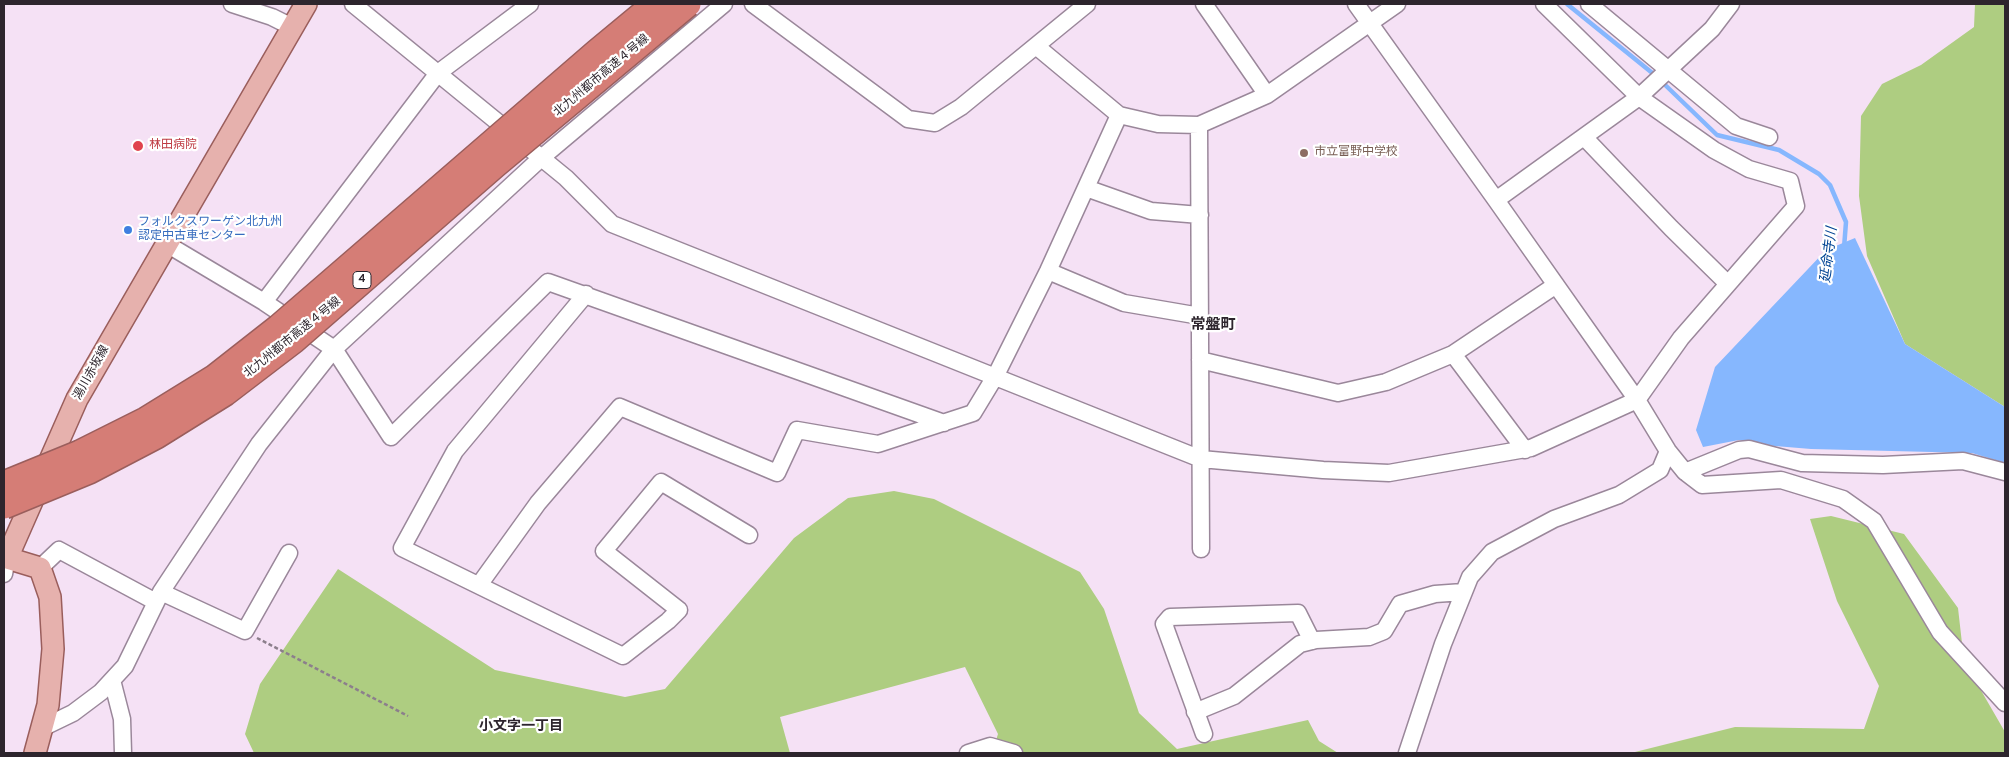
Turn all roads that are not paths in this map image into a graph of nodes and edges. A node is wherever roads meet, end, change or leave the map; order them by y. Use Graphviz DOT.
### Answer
graph roads {
  1 [pos="232,4"];
  2 [pos="306,4"];
  3 [pos="353,4"];
  4 [pos="530,4"];
  5 [pos="655,4"];
  6 [pos="661,4"];
  7 [pos="688,4"];
  8 [pos="724,4"];
  9 [pos="753,4"];
  10 [pos="1087,4"];
  11 [pos="1204,4"];
  12 [pos="1356,4"];
  13 [pos="1397,4"];
  14 [pos="1544,4"];
  15 [pos="1589,4"];
  16 [pos="1731,4"];
  17 [pos="1370,24"];
  18 [pos="292,27"];
  19 [pos="690,33"];
  20 [pos="1036,46"];
  21 [pos="1669,71"];
  22 [pos="438,73"];
  23 [pos="1266,95"];
  24 [pos="1639,97"];
  25 [pos="1119,115"];
  26 [pos="1199,125"];
  27 [pos="1584,137"];
  28 [pos="1769,138"];
  29 [pos="540,159"];
  30 [pos="1086,188"];
  31 [pos="1496,200"];
  32 [pos="1200,215"];
  33 [pos="165,243"];
  34 [pos="1048,271"];
  35 [pos="1728,284"];
  36 [pos="1556,285"];
  37 [pos="586,294"];
  38 [pos="264,302"];
  39 [pos="1200,316"];
  40 [pos="334,349"];
  41 [pos="1452,354"];
  42 [pos="1200,360"];
  43 [pos="996,375"];
  44 [pos="1637,400"];
  45 [pos="944,423"];
  46 [pos="1525,450"];
  47 [pos="1668,451"];
  48 [pos="1201,459"];
  49 [pos="1685,472"];
  50 [pos="2005,472"];
  51 [pos="4,484"];
  52 [pos="4,506"];
  53 [pos="748,535"];
  54 [pos="1201,549"];
  55 [pos="289,554"];
  56 [pos="5,563"];
  57 [pos="40,568"];
  58 [pos="479,585"];
  59 [pos="1463,592"];
  60 [pos="158,597"];
  61 [pos="1312,641"];
  62 [pos="112,680"];
  63 [pos="2005,703"];
  64 [pos="1195,712"];
  65 [pos="42,728"];
  66 [pos="1204,734"];
  67 [pos="35,753"];
  68 [pos="123,753"];
  69 [pos="968,753"];
  70 [pos="1014,753"];
  71 [pos="1407,753"];
  1 -- 18 [label="street"];
  2 -- 18 [label="main road, 湯川赤坂線"];
  3 -- 22 [label="street"];
  4 -- 22 [label="street"];
  5 -- 51 [label="highway, 北九州都市高速４号線 / 4, bridge"];
  6 -- 19 [label="street"];
  7 -- 52 [label="highway, 北九州都市高速４号線 / 4, bridge"];
  8 -- 19 [label="street"];
  9 -- 20 [label="street"];
  10 -- 20 [label="street"];
  11 -- 23 [label="street"];
  12 -- 17 [label="street"];
  13 -- 17 [label="street"];
  14 -- 24 [label="street"];
  15 -- 21 [label="street"];
  16 -- 21 [label="street"];
  17 -- 23 [label="street"];
  17 -- 31 [label="street"];
  18 -- 33 [label="main road, 湯川赤坂線"];
  19 -- 29 [label="street"];
  20 -- 25 [label="street"];
  21 -- 24 [label="street"];
  21 -- 28 [label="street"];
  22 -- 29 [label="street"];
  22 -- 38 [label="street"];
  23 -- 26 [label="street"];
  24 -- 27 [label="street"];
  24 -- 35 [label="street"];
  25 -- 26 [label="street"];
  25 -- 30 [label="street"];
  26 -- 32 [label="street"];
  27 -- 31 [label="street"];
  27 -- 35 [label="street"];
  29 -- 40 [label="street"];
  29 -- 43 [label="street"];
  30 -- 32 [label="street"];
  30 -- 34 [label="street"];
  31 -- 36 [label="street"];
  32 -- 39 [label="street"];
  33 -- 38 [label="street"];
  33 -- 56 [label="main road, 湯川赤坂線"];
  34 -- 39 [label="street"];
  34 -- 43 [label="street"];
  35 -- 44 [label="street"];
  36 -- 41 [label="street"];
  36 -- 44 [label="street"];
  37 -- 40 [label="street"];
  37 -- 45 [label="street"];
  37 -- 58 [label="street"];
  38 -- 40 [label="street"];
  39 -- 42 [label="street"];
  40 -- 60 [label="street"];
  41 -- 42 [label="street"];
  41 -- 46 [label="street"];
  42 -- 48 [label="street"];
  43 -- 45 [label="street"];
  43 -- 48 [label="street"];
  44 -- 46 [label="street"];
  44 -- 47 [label="street"];
  45 -- 58 [label="street"];
  46 -- 48 [label="street"];
  47 -- 49 [label="street"];
  47 -- 59 [label="street"];
  48 -- 54 [label="street"];
  49 -- 50 [label="street"];
  49 -- 63 [label="street"];
  53 -- 58 [label="street"];
  55 -- 60 [label="street"];
  56 -- 57 [label="main road, 湯川赤坂線"];
  57 -- 60 [label="street"];
  57 -- 65 [label="main road"];
  59 -- 61 [label="street"];
  59 -- 71 [label="street"];
  60 -- 62 [label="street"];
  61 -- 64 [label="street"];
  61 -- 64 [label="street"];
  62 -- 65 [label="street"];
  62 -- 68 [label="street"];
  64 -- 66 [label="street"];
  65 -- 67 [label="main road"];
  69 -- 70 [label="street"];
}
